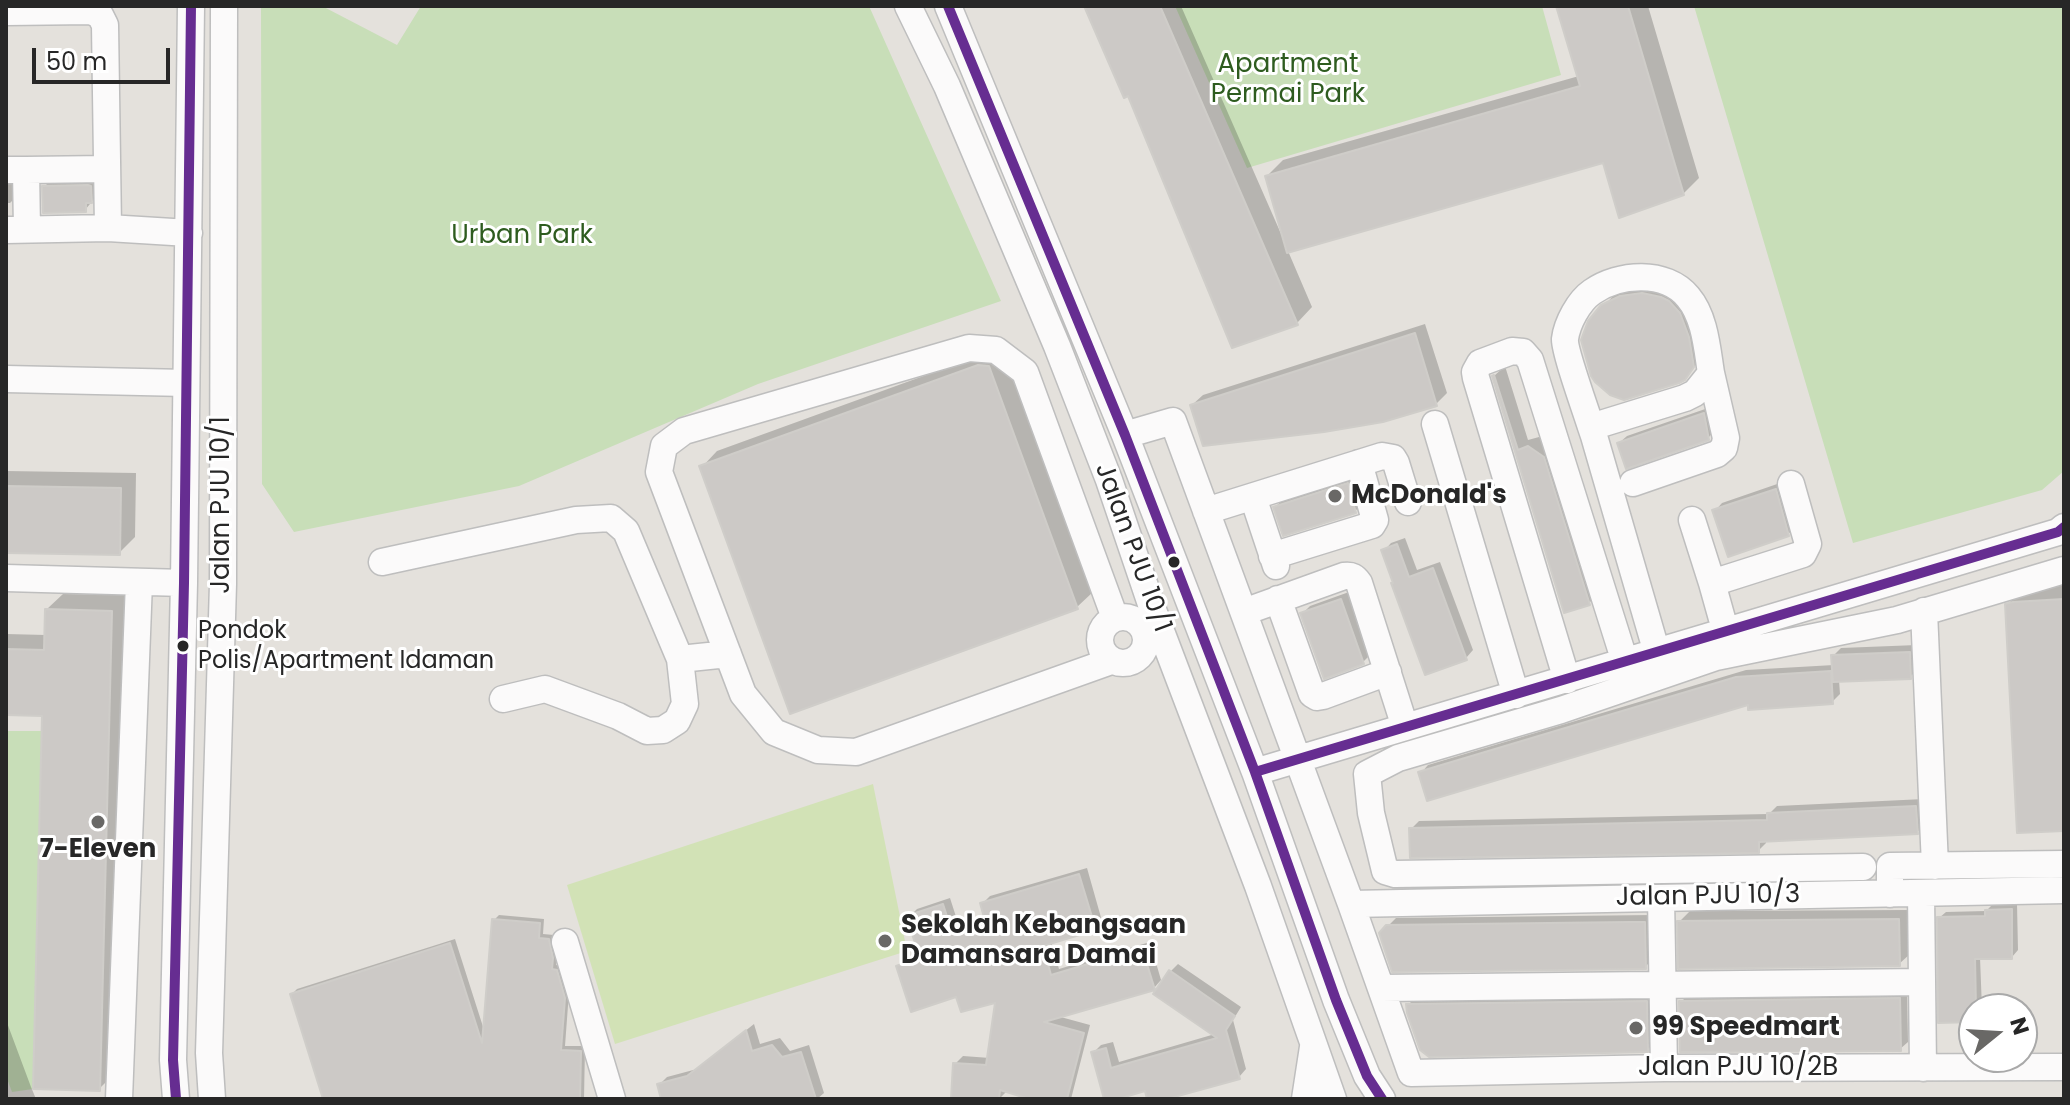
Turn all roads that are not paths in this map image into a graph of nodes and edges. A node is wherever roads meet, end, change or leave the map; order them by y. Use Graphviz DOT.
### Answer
graph roads {
  1 [pos="191,6"];
  2 [pos="224,6"];
  3 [pos="908,6"];
  4 [pos="918,6"];
  5 [pos="948,6"];
  6 [pos="6,12"];
  7 [pos="947,86"];
  8 [pos="190,146"];
  9 [pos="107,169"];
  10 [pos="16,170"];
  11 [pos="108,228"];
  12 [pos="17,230"];
  13 [pos="189,233"];
  14 [pos="223,239"];
  15 [pos="1711,373"];
  16 [pos="6,379"];
  17 [pos="186,383"];
  18 [pos="1435,424"];
  19 [pos="1591,427"];
  20 [pos="1125,435"];
  21 [pos="1359,463"];
  22 [pos="1633,483"];
  23 [pos="1791,484"];
  24 [pos="1253,497"];
  25 [pos="1408,502"];
  26 [pos="1206,511"];
  27 [pos="1692,520"];
  28 [pos="2064,527"];
  29 [pos="382,562"];
  30 [pos="2064,570"];
  31 [pos="6,578"];
  32 [pos="139,582"];
  33 [pos="184,583"];
  34 [pos="1712,583"];
  35 [pos="1278,599"];
  36 [pos="1924,611"];
  37 [pos="1244,612"];
  38 [pos="1133,615"];
  39 [pos="1726,633"];
  40 [pos="1168,648"];
  41 [pos="1657,653"];
  42 [pos="728,654"];
  43 [pos="1140,656"];
  44 [pos="680,659"];
  45 [pos="1111,661"];
  46 [pos="1625,662"];
  47 [pos="1388,672"];
  48 [pos="1567,680"];
  49 [pos="1516,695"];
  50 [pos="503,699"];
  51 [pos="1405,727"];
  52 [pos="1298,759"];
  53 [pos="1255,772"];
  54 [pos="216,818"];
  55 [pos="2064,864"];
  56 [pos="1935,866"];
  57 [pos="1863,867"];
  58 [pos="1258,886"];
  59 [pos="2064,890"];
  60 [pos="1921,893"];
  61 [pos="1890,894"];
  62 [pos="1661,898"];
  63 [pos="1351,904"];
  64 [pos="176,921"];
  65 [pos="565,942"];
  66 [pos="1324,965"];
  67 [pos="1922,982"];
  68 [pos="1663,985"];
  69 [pos="1382,988"];
  70 [pos="1313,1043"];
  71 [pos="2064,1067"];
  72 [pos="1664,1068"];
  73 [pos="1923,1068"];
  74 [pos="119,1099"];
  75 [pos="176,1099"];
  76 [pos="212,1099"];
  77 [pos="612,1099"];
  78 [pos="1305,1099"];
  79 [pos="1333,1099"];
  80 [pos="1382,1099"];
  1 -- 8 [label="street, Jalan PJU 10/1"];
  2 -- 14 [label="street, Jalan PJU 10/1"];
  3 -- 7 [label="street, Jalan PJU 10/1"];
  4 -- 7 [label="street"];
  5 -- 20 [label="street, Jalan PJU 10/1"];
  6 -- 9 [label="street"];
  7 -- 38 [label="street, Jalan PJU 10/1"];
  8 -- 13 [label="street, Jalan PJU 10/1"];
  8 -- 14 [label="street"];
  9 -- 10 [label="street"];
  9 -- 11 [label="street"];
  10 -- 12 [label="street"];
  11 -- 12 [label="street"];
  11 -- 13 [label="street"];
  13 -- 17 [label="street, Jalan PJU 10/1"];
  14 -- 54 [label="street, Jalan PJU 10/1"];
  15 -- 19 [label="street"];
  15 -- 19 [label="street"];
  15 -- 22 [label="street"];
  16 -- 17 [label="street"];
  17 -- 33 [label="street, Jalan PJU 10/1"];
  18 -- 49 [label="street"];
  19 -- 41 [label="street"];
  20 -- 26 [label="street"];
  20 -- 53 [label="street, Jalan PJU 10/1"];
  21 -- 24 [label="street"];
  21 -- 24 [label="street"];
  21 -- 25 [label="street"];
  23 -- 34 [label="street"];
  24 -- 26 [label="street"];
  26 -- 37 [label="street"];
  27 -- 34 [label="street"];
  28 -- 39 [label="street"];
  29 -- 44 [label="street"];
  30 -- 36 [label="street"];
  31 -- 32 [label="street"];
  32 -- 33 [label="street"];
  32 -- 74 [label="street"];
  33 -- 64 [label="street, Jalan PJU 10/1"];
  34 -- 39 [label="street"];
  35 -- 37 [label="street"];
  35 -- 47 [label="street"];
  35 -- 47 [label="street"];
  36 -- 56 [label="street"];
  36 -- 57 [label="street"];
  37 -- 52 [label="street"];
  38 -- 40 [label="street, Jalan PJU 10/1"];
  38 -- 42 [label="street"];
  38 -- 43 [label="street"];
  38 -- 45 [label="street"];
  39 -- 41 [label="street"];
  40 -- 43 [label="street"];
  40 -- 58 [label="street, Jalan PJU 10/1"];
  41 -- 46 [label="street"];
  42 -- 44 [label="street"];
  42 -- 45 [label="street"];
  43 -- 45 [label="street"];
  44 -- 50 [label="street"];
  46 -- 48 [label="street"];
  46 -- 48 [label="street"];
  47 -- 51 [label="street"];
  48 -- 49 [label="street"];
  49 -- 51 [label="street"];
  51 -- 52 [label="street"];
  52 -- 53 [label="street"];
  52 -- 63 [label="street"];
  53 -- 66 [label="street, Jalan PJU 10/1"];
  54 -- 64 [label="street"];
  54 -- 76 [label="street, Jalan PJU 10/1"];
  55 -- 56 [label="street"];
  56 -- 61 [label="street"];
  58 -- 66 [label="street"];
  58 -- 70 [label="street, Jalan PJU 10/1"];
  59 -- 60 [label="street, Jalan PJU 10/3"];
  60 -- 61 [label="street, Jalan PJU 10/3"];
  60 -- 67 [label="street"];
  61 -- 62 [label="street, Jalan PJU 10/3"];
  62 -- 63 [label="street, Jalan PJU 10/3"];
  62 -- 68 [label="street"];
  63 -- 69 [label="street"];
  64 -- 75 [label="street, Jalan PJU 10/1"];
  65 -- 77 [label="street"];
  66 -- 80 [label="street, Jalan PJU 10/1"];
  67 -- 68 [label="street"];
  67 -- 73 [label="street"];
  68 -- 69 [label="street"];
  68 -- 72 [label="street"];
  69 -- 72 [label="street, Jalan PJU 10/2B"];
  70 -- 78 [label="street"];
  70 -- 79 [label="street, Jalan PJU 10/1"];
  71 -- 73 [label="street, Jalan PJU 10/2B"];
  72 -- 73 [label="street, Jalan PJU 10/2B"];
}
